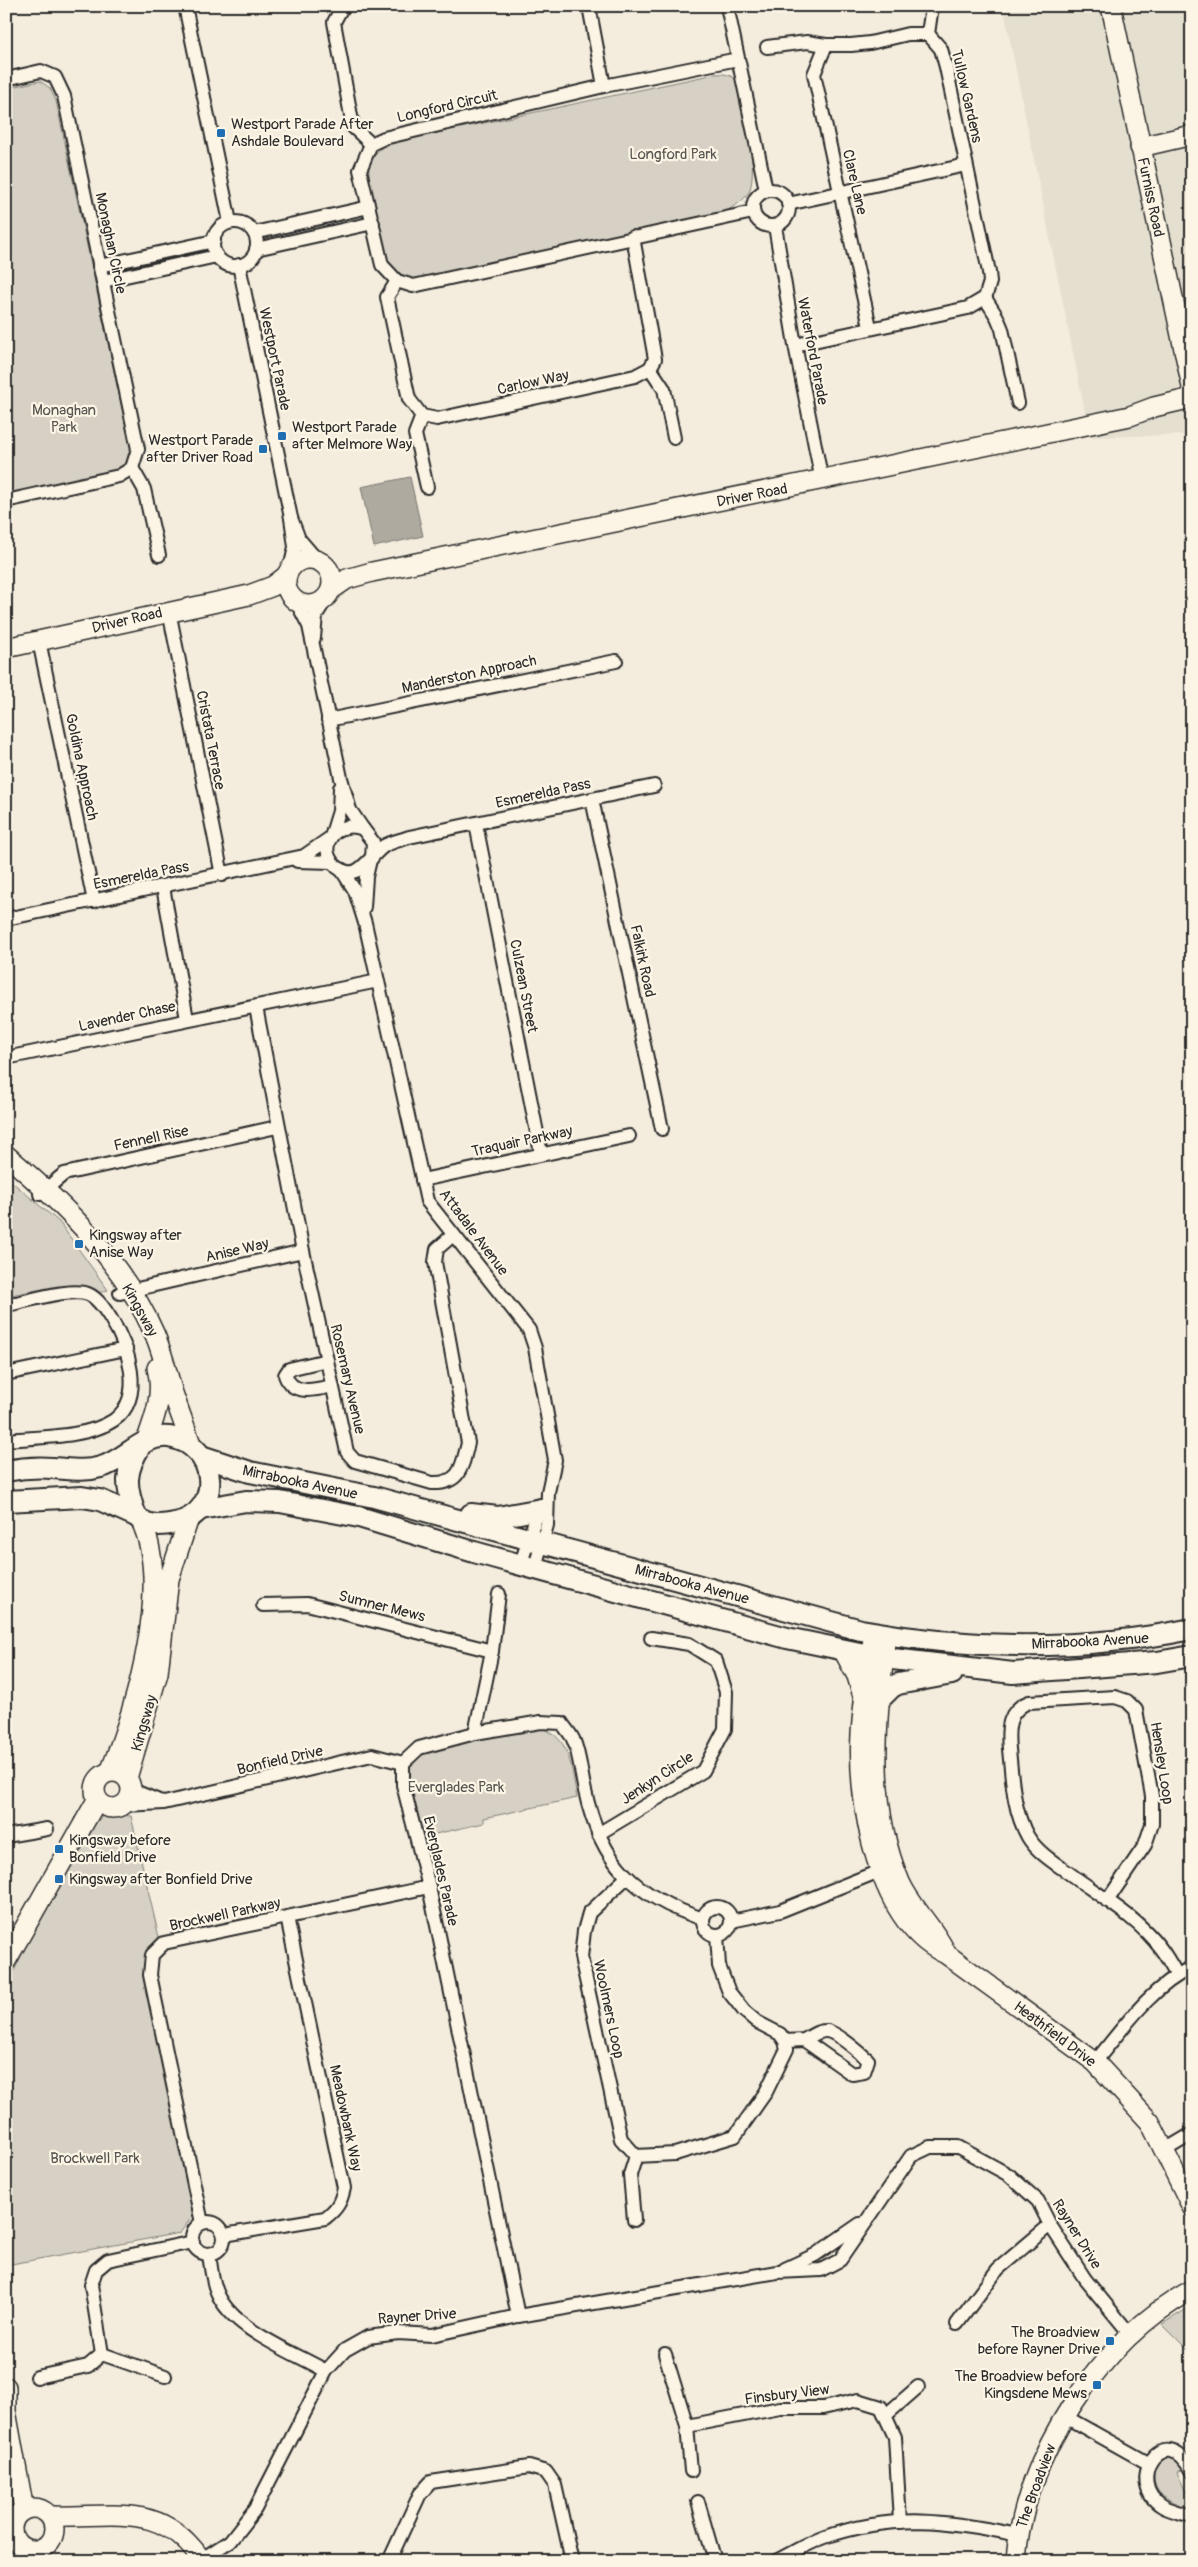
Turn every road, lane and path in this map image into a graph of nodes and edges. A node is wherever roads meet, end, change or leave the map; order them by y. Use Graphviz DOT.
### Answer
graph roads {
  1 [pos="185,6"];
  2 [pos="346,6"];
  3 [pos="589,6"];
  4 [pos="727,6"];
  5 [pos="932,6"];
  6 [pos="1111,6"];
  7 [pos="928,34"];
  8 [pos="826,45"];
  9 [pos="767,47"];
  10 [pos="738,59"];
  11 [pos="6,79"];
  12 [pos="604,86"];
  13 [pos="1192,135"];
  14 [pos="371,144"];
  15 [pos="1140,148"];
  16 [pos="966,165"];
  17 [pos="766,190"];
  18 [pos="841,192"];
  19 [pos="788,204"];
  20 [pos="369,207"];
  21 [pos="753,212"];
  22 [pos="230,222"];
  23 [pos="373,223"];
  24 [pos="775,226"];
  25 [pos="254,233"];
  26 [pos="633,237"];
  27 [pos="214,240"];
  28 [pos="256,249"];
  29 [pos="217,256"];
  30 [pos="239,265"];
  31 [pos="99,266"];
  32 [pos="102,281"];
  33 [pos="397,281"];
  34 [pos="985,298"];
  35 [pos="870,327"];
  36 [pos="794,345"];
  37 [pos="650,368"];
  38 [pos="1192,388"];
  39 [pos="1192,398"];
  40 [pos="1018,403"];
  41 [pos="1192,411"];
  42 [pos="422,416"];
  43 [pos="1130,416"];
  44 [pos="674,438"];
  45 [pos="132,468"];
  46 [pos="822,481"];
  47 [pos="427,487"];
  48 [pos="6,501"];
  49 [pos="291,518"];
  50 [pos="159,556"];
  51 [pos="320,562"];
  52 [pos="288,572"];
  53 [pos="372,572"];
  54 [pos="328,594"];
  55 [pos="249,595"];
  56 [pos="296,602"];
  57 [pos="169,611"];
  58 [pos="39,641"];
  59 [pos="6,648"];
  60 [pos="312,650"];
  61 [pos="616,661"];
  62 [pos="328,720"];
  63 [pos="341,778"];
  64 [pos="654,786"];
  65 [pos="592,800"];
  66 [pos="476,824"];
  67 [pos="364,829"];
  68 [pos="409,837"];
  69 [pos="330,838"];
  70 [pos="371,859"];
  71 [pos="282,861"];
  72 [pos="336,865"];
  73 [pos="222,875"];
  74 [pos="163,887"];
  75 [pos="94,901"];
  76 [pos="6,919"];
  77 [pos="365,923"];
  78 [pos="378,981"];
  79 [pos="256,1007"];
  80 [pos="187,1019"];
  81 [pos="6,1058"];
  82 [pos="278,1127"];
  83 [pos="662,1129"];
  84 [pos="629,1136"];
  85 [pos="541,1153"];
  86 [pos="6,1155"];
  87 [pos="6,1165"];
  88 [pos="422,1180"];
  89 [pos="41,1192"];
  90 [pos="453,1235"];
  91 [pos="302,1251"];
  92 [pos="125,1292"];
  93 [pos="6,1306"];
  94 [pos="126,1349"];
  95 [pos="326,1360"];
  96 [pos="6,1374"];
  97 [pos="332,1386"];
  98 [pos="6,1440"];
  99 [pos="143,1443"];
  100 [pos="197,1451"];
  101 [pos="6,1471"];
  102 [pos="548,1492"];
  103 [pos="6,1501"];
  104 [pos="421,1510"];
  105 [pos="536,1510"];
  106 [pos="194,1515"];
  107 [pos="138,1517"];
  108 [pos="535,1542"];
  109 [pos="528,1565"];
  110 [pos="499,1594"];
  111 [pos="263,1605"];
  112 [pos="1192,1629"];
  113 [pos="880,1634"];
  114 [pos="650,1638"];
  115 [pos="843,1650"];
  116 [pos="492,1651"];
  117 [pos="1192,1656"];
  118 [pos="877,1657"];
  119 [pos="981,1670"];
  120 [pos="871,1702"];
  121 [pos="475,1733"];
  122 [pos="403,1763"];
  123 [pos="116,1792"];
  124 [pos="47,1829"];
  125 [pos="598,1834"];
  126 [pos="6,1836"];
  127 [pos="887,1868"];
  128 [pos="626,1878"];
  129 [pos="429,1887"];
  130 [pos="1107,1901"];
  131 [pos="287,1918"];
  132 [pos="703,1919"];
  133 [pos="731,1921"];
  134 [pos="717,1935"];
  135 [pos="6,1961"];
  136 [pos="1192,1967"];
  137 [pos="1177,1975"];
  138 [pos="804,2040"];
  139 [pos="785,2041"];
  140 [pos="1095,2062"];
  141 [pos="1192,2134"];
  142 [pos="1165,2150"];
  143 [pos="636,2156"];
  144 [pos="1192,2208"];
  145 [pos="634,2220"];
  146 [pos="202,2223"];
  147 [pos="1050,2225"];
  148 [pos="224,2235"];
  149 [pos="192,2242"];
  150 [pos="209,2254"];
  151 [pos="1192,2290"];
  152 [pos="518,2316"];
  153 [pos="957,2324"];
  154 [pos="1130,2334"];
  155 [pos="102,2354"];
  156 [pos="665,2354"];
  157 [pos="326,2370"];
  158 [pos="165,2376"];
  159 [pos="37,2377"];
  160 [pos="918,2387"];
  161 [pos="7,2390"];
  162 [pos="886,2415"];
  163 [pos="1064,2416"];
  164 [pos="687,2426"];
  165 [pos="1148,2463"];
  166 [pos="691,2471"];
  167 [pos="1192,2472"];
  168 [pos="698,2502"];
  169 [pos="1192,2516"];
  170 [pos="900,2522"];
  171 [pos="44,2529"];
  172 [pos="1018,2535"];
  173 [pos="18,2543"];
  174 [pos="202,2560"];
  175 [pos="389,2561"];
  176 [pos="572,2561"];
  177 [pos="715,2561"];
  178 [pos="776,2561"];
  179 [pos="1016,2561"];
  1 -- 22 [label="street"];
  2 -- 14 [label="street"];
  3 -- 12 [label="street"];
  4 -- 10 [label="street"];
  5 -- 7 [label="street"];
  6 -- 15 [label="street, Furniss Road"];
  7 -- 8 [label="street"];
  7 -- 16 [label="street, Tullow Gardens"];
  8 -- 9 [label="street"];
  8 -- 18 [label="street, Clare Lane"];
  10 -- 12 [label="street, Longford Circuit"];
  10 -- 17 [label="street"];
  11 -- 31 [label="street, Monaghan Circle"];
  12 -- 14 [label="street, Longford Circuit"];
  13 -- 15 [label="street"];
  14 -- 20 [label="street"];
  15 -- 38 [label="street, Furniss Road"];
  16 -- 18 [label="street"];
  16 -- 34 [label="street, Tullow Gardens"];
  17 -- 19 [label="street"];
  17 -- 21 [label="street"];
  18 -- 19 [label="street"];
  18 -- 35 [label="street, Clare Lane"];
  19 -- 24 [label="street"];
  20 -- 23 [label="street"];
  20 -- 25 [label="street"];
  21 -- 24 [label="street"];
  21 -- 26 [label="street"];
  22 -- 25 [label="street"];
  22 -- 27 [label="street"];
  23 -- 28 [label="street"];
  23 -- 33 [label="street"];
  24 -- 36 [label="street, Waterford Parade"];
  25 -- 28 [label="street"];
  26 -- 33 [label="street"];
  26 -- 37 [label="street"];
  27 -- 29 [label="street"];
  27 -- 31 [label="street"];
  28 -- 30 [label="street"];
  29 -- 30 [label="street"];
  29 -- 32 [label="street"];
  30 -- 49 [label="street, Westport Parade"];
  31 -- 32 [label="street, Monaghan Circle"];
  32 -- 45 [label="street, Monaghan Circle"];
  33 -- 42 [label="street"];
  34 -- 35 [label="street"];
  34 -- 40 [label="street"];
  35 -- 36 [label="street"];
  36 -- 46 [label="street, Waterford Parade"];
  37 -- 42 [label="street, Carlow Way"];
  37 -- 44 [label="street"];
  39 -- 43 [label="street, Driver Road"];
  41 -- 43 [label="street, Driver Road"];
  42 -- 47 [label="street"];
  43 -- 46 [label="street, Driver Road"];
  45 -- 48 [label="street"];
  45 -- 50 [label="street"];
  46 -- 53 [label="street, Driver Road"];
  49 -- 51 [label="street, Westport Parade"];
  49 -- 52 [label="street, Westport Parade"];
  51 -- 52 [label="street"];
  51 -- 53 [label="street, Driver Road"];
  51 -- 54 [label="street"];
  52 -- 55 [label="street, Driver Road"];
  52 -- 56 [label="street"];
  53 -- 54 [label="street, Driver Road"];
  54 -- 56 [label="street"];
  54 -- 60 [label="street"];
  55 -- 56 [label="street, Driver Road"];
  55 -- 57 [label="street, Driver Road"];
  56 -- 60 [label="street"];
  57 -- 58 [label="street, Driver Road"];
  57 -- 73 [label="street, Cristata Terrace"];
  58 -- 59 [label="street, Driver Road"];
  58 -- 75 [label="street, Goldina Approach"];
  60 -- 62 [label="street"];
  61 -- 62 [label="street, Manderston Approach"];
  62 -- 63 [label="street"];
  63 -- 67 [label="street"];
  63 -- 69 [label="street"];
  64 -- 65 [label="street, Esmerelda Pass"];
  65 -- 66 [label="street, Esmerelda Pass"];
  65 -- 83 [label="street, Falkirk Road"];
  66 -- 68 [label="street, Esmerelda Pass"];
  66 -- 85 [label="street, Culzean Street"];
  67 -- 68 [label="street, Esmerelda Pass"];
  67 -- 69 [label="street"];
  67 -- 70 [label="street"];
  68 -- 70 [label="street, Esmerelda Pass"];
  69 -- 71 [label="street, Esmerelda Pass"];
  69 -- 72 [label="street"];
  70 -- 72 [label="street"];
  70 -- 77 [label="street, Attadale Avenue"];
  71 -- 72 [label="street, Esmerelda Pass"];
  71 -- 73 [label="street, Esmerelda Pass"];
  72 -- 77 [label="street, Attadale Avenue"];
  73 -- 74 [label="street, Esmerelda Pass"];
  74 -- 75 [label="street, Esmerelda Pass"];
  74 -- 80 [label="street"];
  75 -- 76 [label="street, Esmerelda Pass"];
  77 -- 78 [label="street, Attadale Avenue"];
  78 -- 79 [label="street, Lavender Chase"];
  78 -- 88 [label="street, Attadale Avenue"];
  79 -- 80 [label="street, Lavender Chase"];
  79 -- 82 [label="street, Rosemary Avenue"];
  80 -- 81 [label="street, Lavender Chase"];
  82 -- 89 [label="street, Fennell Rise"];
  82 -- 91 [label="street, Rosemary Avenue"];
  84 -- 85 [label="street, Traquair Parkway"];
  85 -- 88 [label="street, Traquair Parkway"];
  86 -- 89 [label="street, Kingsway"];
  87 -- 89 [label="street, Kingsway"];
  88 -- 90 [label="street, Attadale Avenue"];
  89 -- 92 [label="street, Kingsway"];
  90 -- 97 [label="street, Rosemary Avenue"];
  90 -- 102 [label="street, Attadale Avenue"];
  91 -- 92 [label="street, Anise Way"];
  91 -- 95 [label="street, Rosemary Avenue"];
  92 -- 99 [label="street, Kingsway"];
  92 -- 100 [label="street, Kingsway"];
  93 -- 94 [label="street"];
  94 -- 96 [label="street"];
  94 -- 98 [label="street"];
  95 -- 97 [label="street, Rosemary Avenue"];
  95 -- 97 [label="street"];
  99 -- 100 [label="main road"];
  99 -- 101 [label="main road"];
  99 -- 107 [label="main road"];
  100 -- 104 [label="main road, Mirrabooka Avenue"];
  100 -- 106 [label="main road"];
  102 -- 105 [label="street, Attadale Avenue"];
  102 -- 108 [label="street, Attadale Avenue"];
  103 -- 107 [label="main road"];
  104 -- 105 [label="main road"];
  104 -- 108 [label="main road, Mirrabooka Avenue"];
  105 -- 108 [label="street, Attadale Avenue"];
  106 -- 107 [label="main road"];
  106 -- 109 [label="main road, Mirrabooka Avenue"];
  106 -- 123 [label="street, Kingsway"];
  107 -- 123 [label="street, Kingsway"];
  108 -- 109 [label="street, Attadale Avenue"];
  108 -- 113 [label="main road, Mirrabooka Avenue"];
  109 -- 115 [label="main road, Mirrabooka Avenue"];
  110 -- 116 [label="street"];
  111 -- 116 [label="street, Sumner Mews"];
  112 -- 113 [label="main road, Mirrabooka Avenue"];
  113 -- 118 [label="street, Heathfield Drive"];
  114 -- 125 [label="street, Jenkyn Circle"];
  115 -- 118 [label="main road, Mirrabooka Avenue"];
  115 -- 120 [label="street"];
  116 -- 121 [label="street"];
  117 -- 119 [label="main road, Mirrabooka Avenue"];
  118 -- 119 [label="main road, Mirrabooka Avenue"];
  118 -- 120 [label="street, Heathfield Drive"];
  119 -- 120 [label="main road"];
  120 -- 127 [label="street, Heathfield Drive"];
  121 -- 122 [label="street"];
  121 -- 125 [label="street"];
  122 -- 123 [label="street, Bonfield Drive"];
  122 -- 129 [label="street, Everglades Parade"];
  123 -- 135 [label="street, Kingsway"];
  124 -- 126 [label="street"];
  125 -- 128 [label="street"];
  127 -- 133 [label="street"];
  127 -- 140 [label="street, Heathfield Drive"];
  128 -- 132 [label="street"];
  128 -- 143 [label="street, Woolmers Loop"];
  129 -- 131 [label="street, Brockwell Parkway"];
  129 -- 152 [label="street, Everglades Parade"];
  130 -- 130 [label="street, Hensley Loop"];
  130 -- 137 [label="street, Hensley Loop"];
  131 -- 146 [label="street, Brockwell Parkway"];
  131 -- 148 [label="street, Meadowbank Way"];
  132 -- 133 [label="street"];
  132 -- 134 [label="street"];
  133 -- 134 [label="street"];
  134 -- 139 [label="street"];
  136 -- 137 [label="street"];
  137 -- 140 [label="street"];
  138 -- 138 [label="street"];
  138 -- 139 [label="street"];
  139 -- 143 [label="street"];
  140 -- 142 [label="street, Heathfield Drive"];
  141 -- 142 [label="street"];
  142 -- 144 [label="street, Heathfield Drive"];
  143 -- 145 [label="street"];
  146 -- 148 [label="street"];
  146 -- 149 [label="street"];
  147 -- 152 [label="street, Rayner Drive"];
  147 -- 153 [label="street"];
  147 -- 154 [label="street, Rayner Drive"];
  148 -- 150 [label="street"];
  149 -- 150 [label="street"];
  149 -- 155 [label="street"];
  150 -- 157 [label="street"];
  151 -- 154 [label="street, The Broadview"];
  152 -- 157 [label="street, Rayner Drive"];
  154 -- 163 [label="street, The Broadview"];
  155 -- 158 [label="street"];
  155 -- 159 [label="street"];
  156 -- 164 [label="street"];
  157 -- 174 [label="street, Rayner Drive"];
  160 -- 162 [label="street"];
  161 -- 171 [label="street"];
  162 -- 164 [label="street, Finsbury View"];
  162 -- 170 [label="street"];
  163 -- 165 [label="street"];
  163 -- 172 [label="street, The Broadview"];
  164 -- 166 [label="street"];
  165 -- 167 [label="street"];
  165 -- 169 [label="street"];
  168 -- 177 [label="street"];
  170 -- 172 [label="street"];
  170 -- 178 [label="street"];
  171 -- 173 [label="street"];
  171 -- 173 [label="street"];
  171 -- 174 [label="street"];
  172 -- 179 [label="street, The Broadview"];
  175 -- 176 [label="street"];
}
